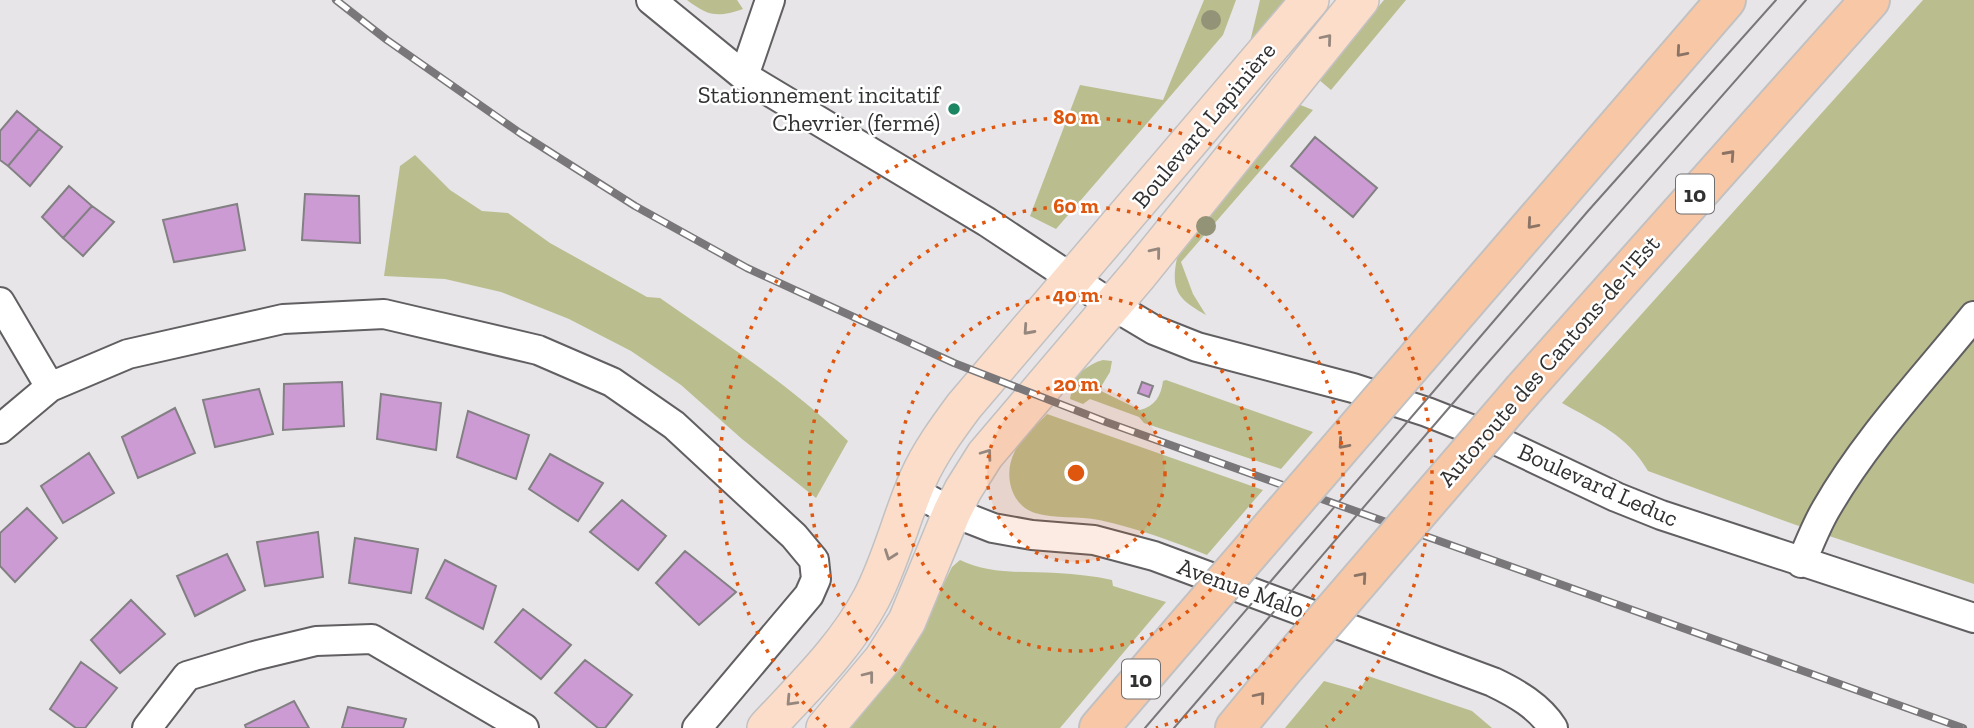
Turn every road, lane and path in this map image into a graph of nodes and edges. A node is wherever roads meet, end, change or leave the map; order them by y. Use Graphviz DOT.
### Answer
graph roads {
  1 [pos="651,0"];
  2 [pos="770,0"];
  3 [pos="1310,0"];
  4 [pos="1360,0"];
  5 [pos="1726,0"];
  6 [pos="1870,0"];
  7 [pos="744,76"];
  8 [pos="1073,279"];
  9 [pos="0,302"];
  10 [pos="1112,305"];
  11 [pos="1974,316"];
  12 [pos="50,387"];
  13 [pos="0,429"];
  14 [pos="913,491"];
  15 [pos="952,512"];
  16 [pos="1801,563"];
  17 [pos="1974,618"];
  18 [pos="146,728"];
  19 [pos="524,728"];
  20 [pos="697,728"];
  21 [pos="766,728"];
  22 [pos="825,728"];
  23 [pos="1099,728"];
  24 [pos="1235,728"];
  25 [pos="1553,728"];
  1 -- 7 [label="street, Boulevard Leduc"];
  2 -- 7 [label="street"];
  3 -- 8 [label="main road, Boulevard Lapinière"];
  10 -- 4 [label="main road, Boulevard Lapinière, one-way"];
  5 -- 23 [label="highway, 10, one-way, bridge"];
  24 -- 6 [label="highway, Autoroute des Cantons-de-l'Est / 10, one-way, bridge"];
  7 -- 8 [label="street, Boulevard Leduc"];
  8 -- 10 [label="street, Boulevard Leduc"];
  8 -- 14 [label="main road, Boulevard Lapinière, one-way"];
  9 -- 12 [label="street"];
  15 -- 10 [label="main road, Boulevard Lapinière, one-way"];
  10 -- 16 [label="street, Boulevard Leduc"];
  11 -- 16 [label="street"];
  12 -- 13 [label="street"];
  12 -- 20 [label="street"];
  14 -- 15 [label="street, Avenue Malo"];
  14 -- 21 [label="main road, Boulevard Lapinière, one-way"];
  22 -- 15 [label="main road, Boulevard Lapinière, one-way"];
  15 -- 25 [label="street, Avenue Malo"];
  16 -- 17 [label="street, Boulevard Leduc"];
  18 -- 19 [label="street"];
}
